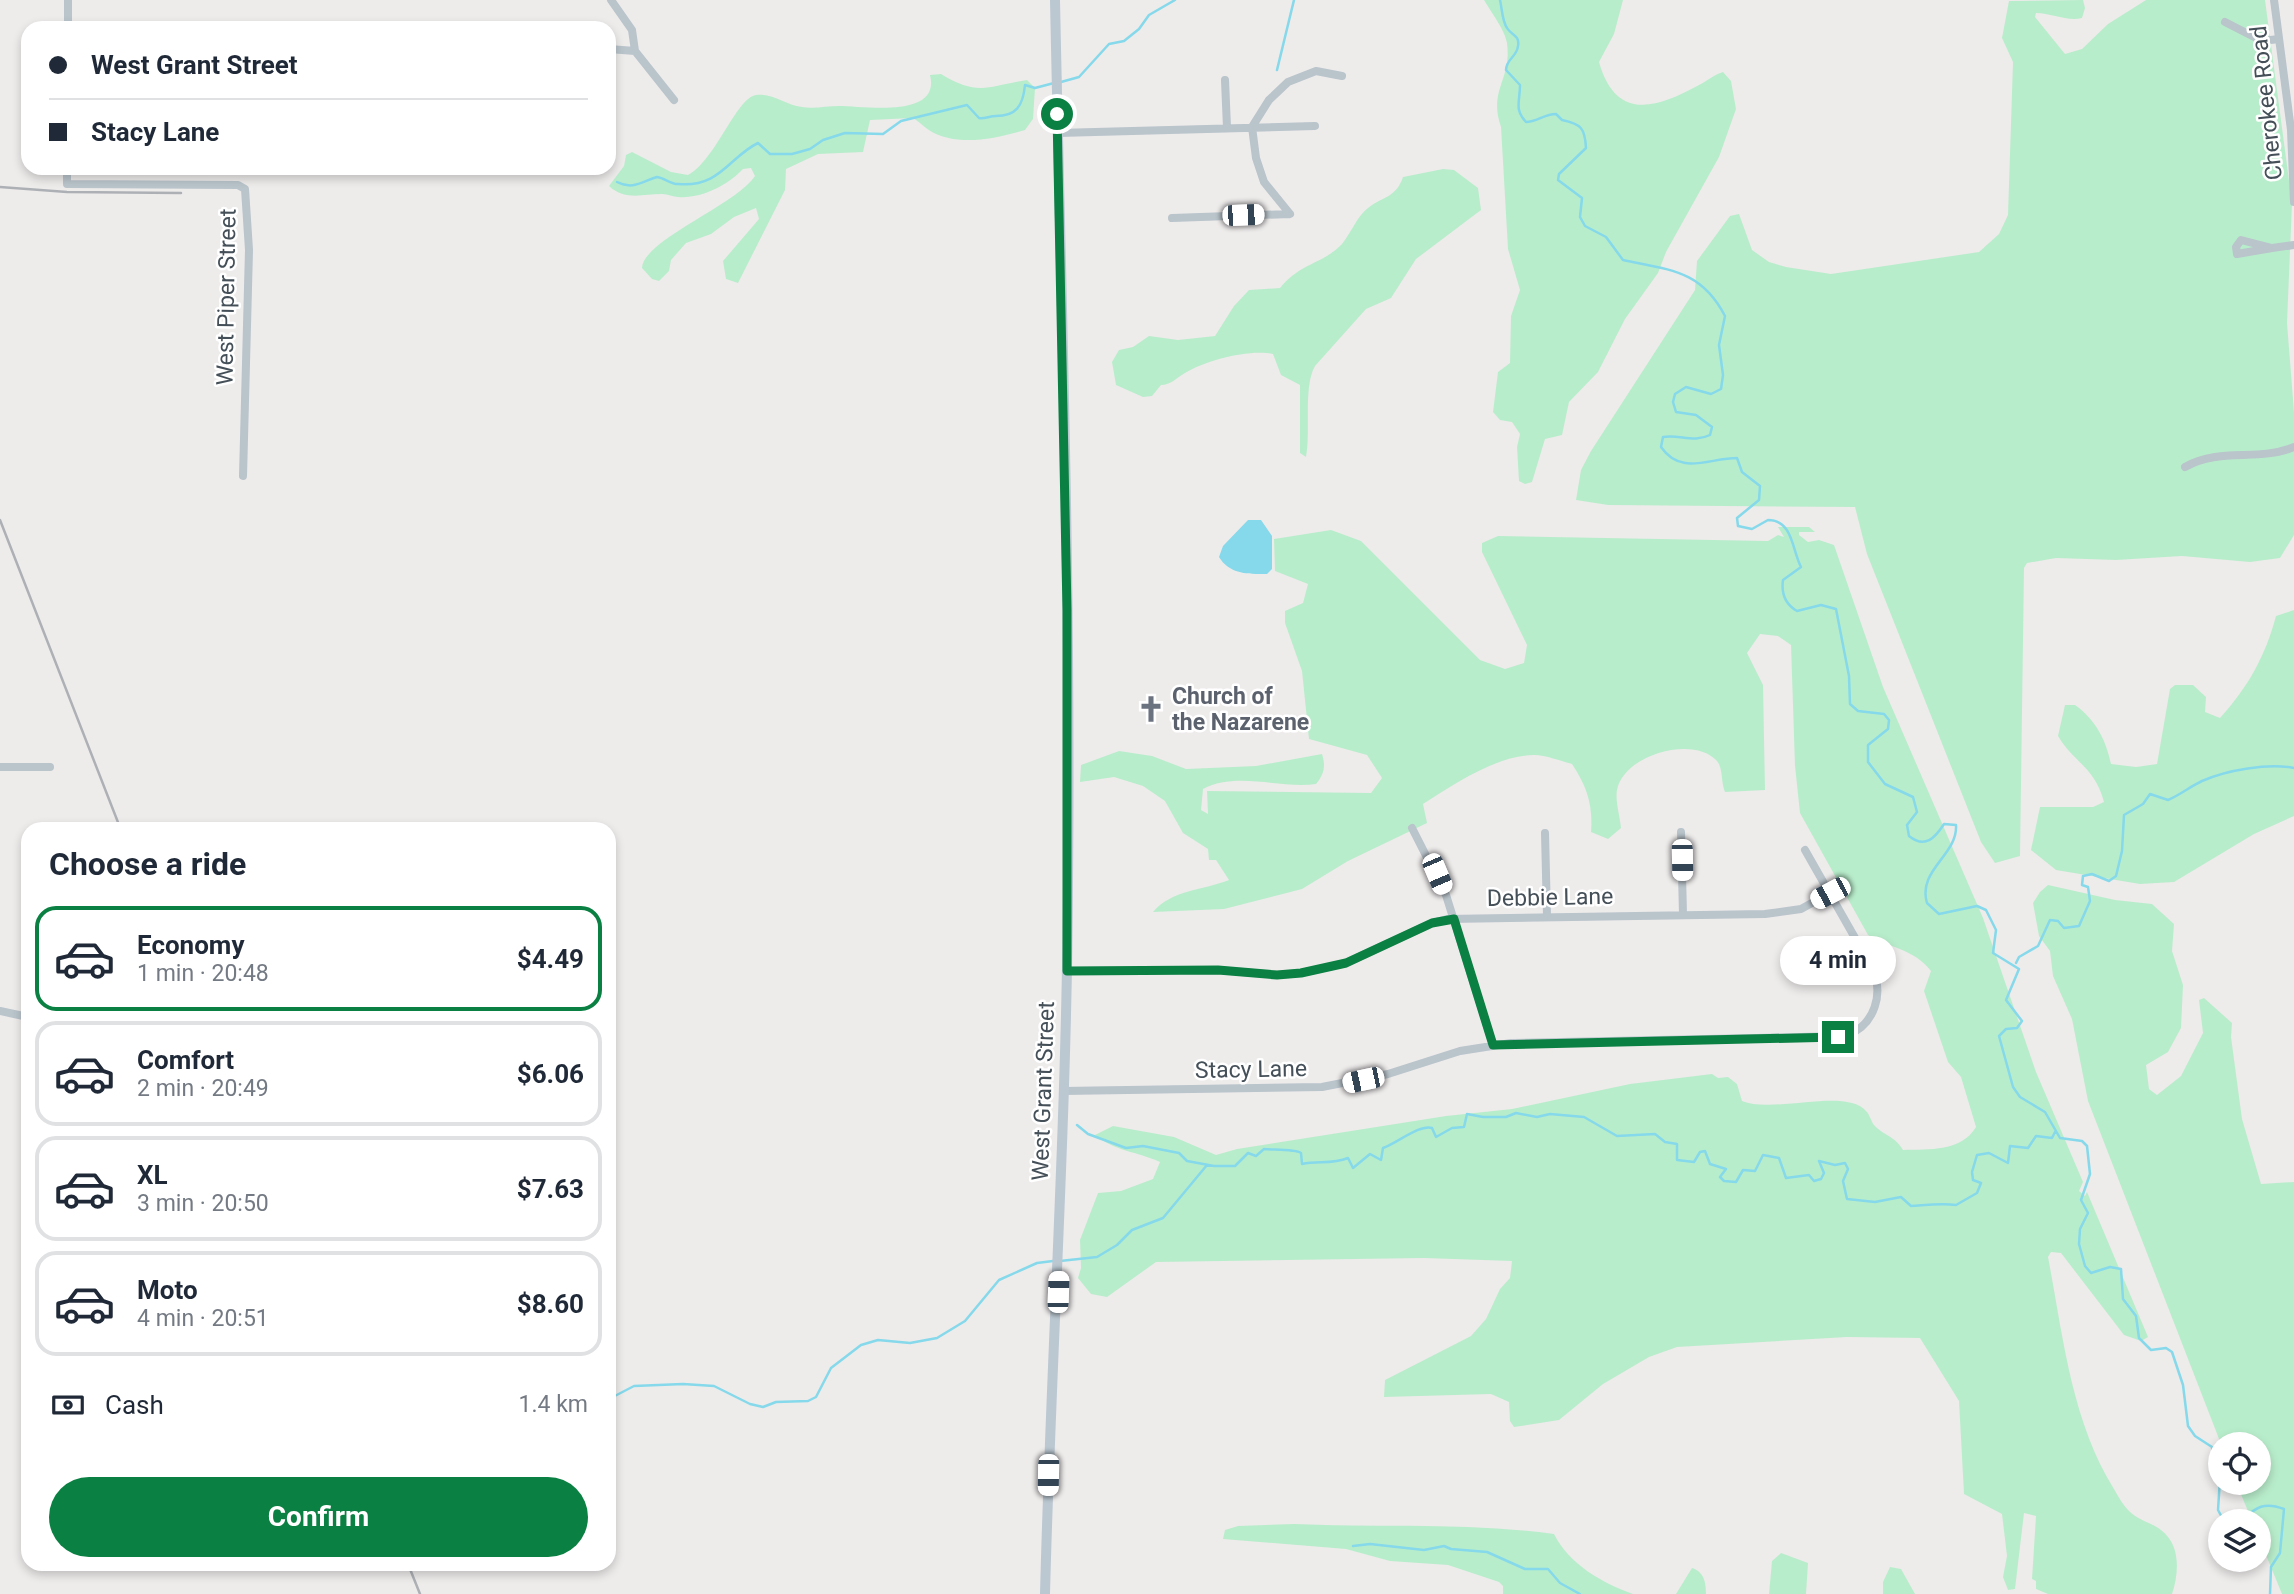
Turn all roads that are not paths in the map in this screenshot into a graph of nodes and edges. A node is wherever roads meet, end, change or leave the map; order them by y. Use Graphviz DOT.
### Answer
graph roads {
  1 [pos="68,0"];
  2 [pos="624,0"];
  3 [pos="1055,0"];
  4 [pos="2274,0"];
  5 [pos="614,4"];
  6 [pos="68,21"];
  7 [pos="2225,22"];
  8 [pos="2279,39"];
  9 [pos="616,50"];
  10 [pos="635,51"];
  11 [pos="1342,76"];
  12 [pos="1225,80"];
  13 [pos="674,100"];
  14 [pos="1315,125"];
  15 [pos="1252,127"];
  16 [pos="1227,128"];
  17 [pos="1058,133"];
  18 [pos="67,175"];
  19 [pos="2294,202"];
  20 [pos="1172,218"];
  21 [pos="2294,245"];
  22 [pos="2272,248"];
  23 [pos="2294,447"];
  24 [pos="2185,467"];
  25 [pos="243,476"];
  26 [pos="0,767"];
  27 [pos="50,768"];
  28 [pos="1412,828"];
  29 [pos="1681,832"];
  30 [pos="1545,833"];
  31 [pos="1805,850"];
  32 [pos="1830,893"];
  33 [pos="1683,915"];
  34 [pos="1547,916"];
  35 [pos="1454,919"];
  36 [pos="1067,971"];
  37 [pos="0,1011"];
  38 [pos="21,1016"];
  39 [pos="1493,1045"];
  40 [pos="1063,1091"];
  41 [pos="1045,1594"];
  1 -- 6 [label="street"];
  2 -- 5 [label="street"];
  3 -- 17 [label="main road, West Grant Street"];
  4 -- 8 [label="street, Cherokee Road"];
  5 -- 10 [label="street"];
  7 -- 8 [label="street"];
  8 -- 19 [label="street, Cherokee Road"];
  9 -- 10 [label="street"];
  10 -- 13 [label="street"];
  11 -- 15 [label="street"];
  12 -- 16 [label="street"];
  14 -- 15 [label="street"];
  15 -- 16 [label="street"];
  15 -- 20 [label="street"];
  16 -- 17 [label="street"];
  17 -- 36 [label="main road, West Grant Street"];
  18 -- 25 [label="street, West Piper Street"];
  21 -- 22 [label="street"];
  23 -- 24 [label="street"];
  26 -- 27 [label="street"];
  28 -- 35 [label="street"];
  29 -- 33 [label="street"];
  30 -- 34 [label="street"];
  31 -- 32 [label="street, Stacy Lane"];
  32 -- 33 [label="street, Debbie Lane"];
  32 -- 39 [label="street, Stacy Lane"];
  33 -- 34 [label="street, Debbie Lane"];
  34 -- 35 [label="street, Debbie Lane"];
  35 -- 36 [label="street, Debbie Lane"];
  35 -- 39 [label="street"];
  36 -- 40 [label="main road, West Grant Street"];
  37 -- 38 [label="street"];
  39 -- 40 [label="street, Stacy Lane"];
  40 -- 41 [label="main road, West Grant Street"];
}
